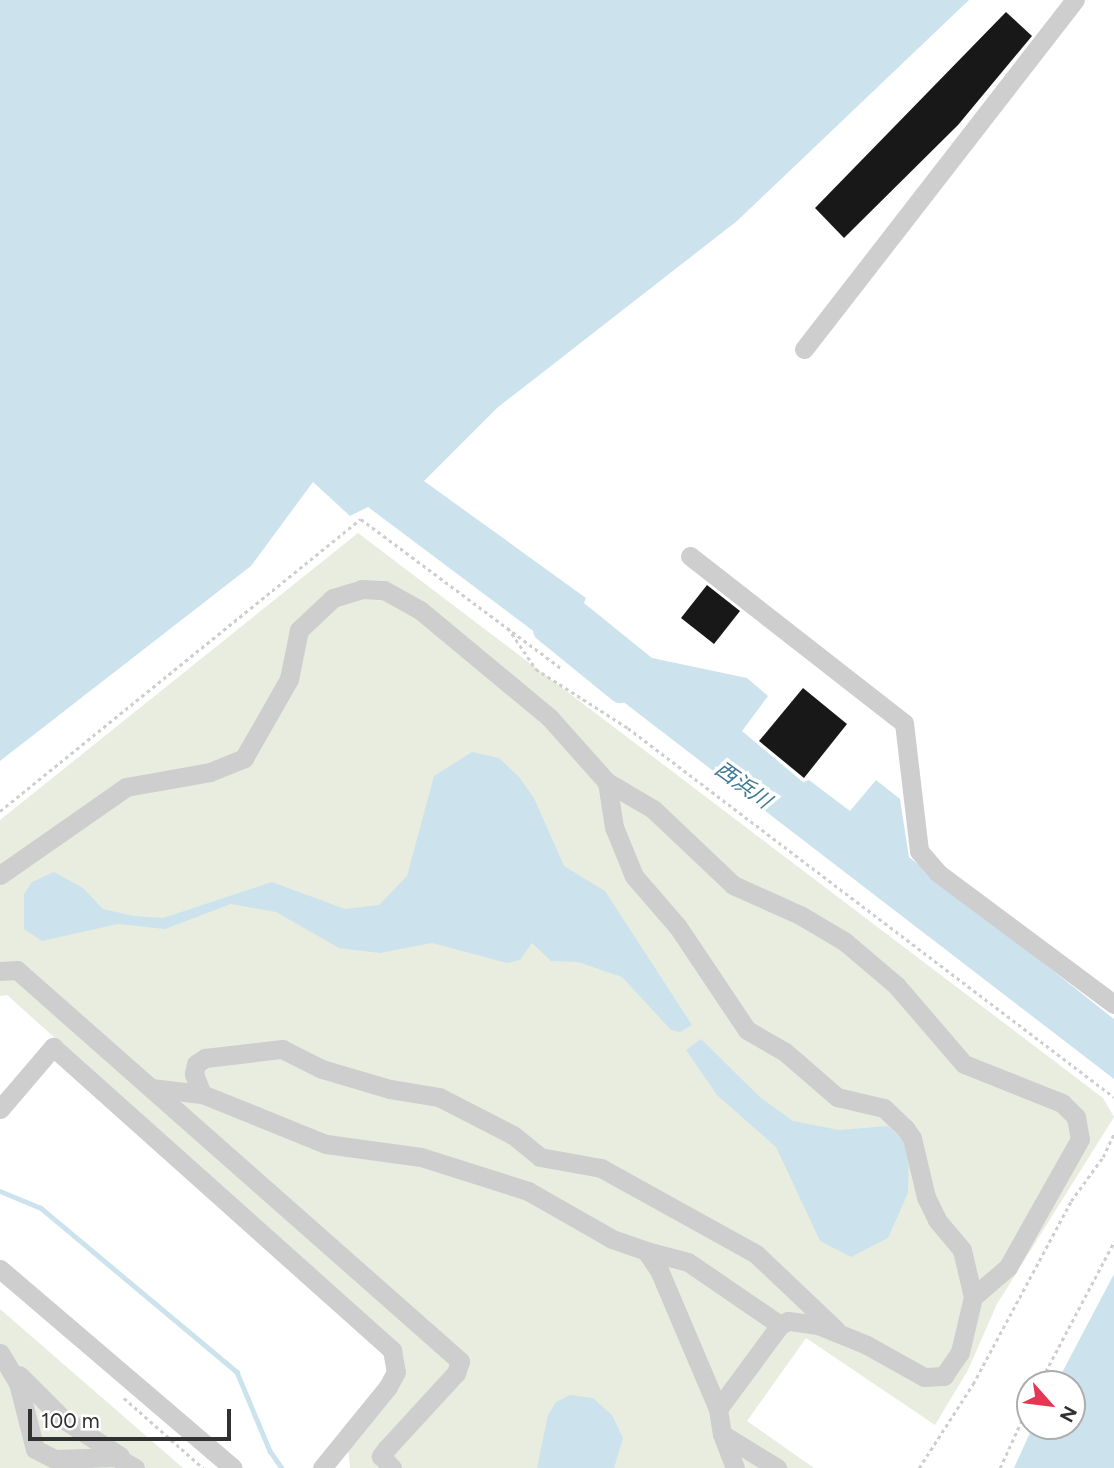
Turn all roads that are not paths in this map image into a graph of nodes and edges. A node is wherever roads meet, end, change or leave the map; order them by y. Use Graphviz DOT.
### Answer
graph roads {
  1 [pos="1075,0"];
  2 [pos="804,349"];
  3 [pos="690,556"];
  4 [pos="607,782"];
  5 [pos="0,875"];
  6 [pos="0,971"];
  7 [pos="1114,1004"];
  8 [pos="151,1088"];
  9 [pos="202,1094"];
  10 [pos="0,1109"];
  11 [pos="646,1251"];
  12 [pos="0,1269"];
  13 [pos="973,1297"];
  14 [pos="780,1325"];
  15 [pos="837,1331"];
  16 [pos="6,1361"];
  17 [pos="718,1409"];
  18 [pos="722,1434"];
  19 [pos="330,1465"];
  20 [pos="135,1468"];
  21 [pos="233,1468"];
  22 [pos="392,1468"];
  23 [pos="735,1468"];
  24 [pos="777,1468"];
  1 -- 2 [label="street"];
  3 -- 7 [label="street"];
  4 -- 5 [label="street"];
  4 -- 13 [label="street"];
  4 -- 13 [label="street"];
  6 -- 8 [label="street"];
  8 -- 9 [label="street"];
  8 -- 22 [label="street"];
  9 -- 11 [label="street"];
  9 -- 15 [label="street"];
  10 -- 19 [label="street"];
  11 -- 14 [label="street"];
  11 -- 17 [label="street"];
  12 -- 21 [label="street"];
  13 -- 15 [label="street"];
  14 -- 15 [label="street"];
  14 -- 17 [label="street"];
  16 -- 20 [label="street"];
  16 -- 20 [label="street"];
  17 -- 18 [label="street"];
  18 -- 23 [label="street"];
  18 -- 24 [label="street"];
}
